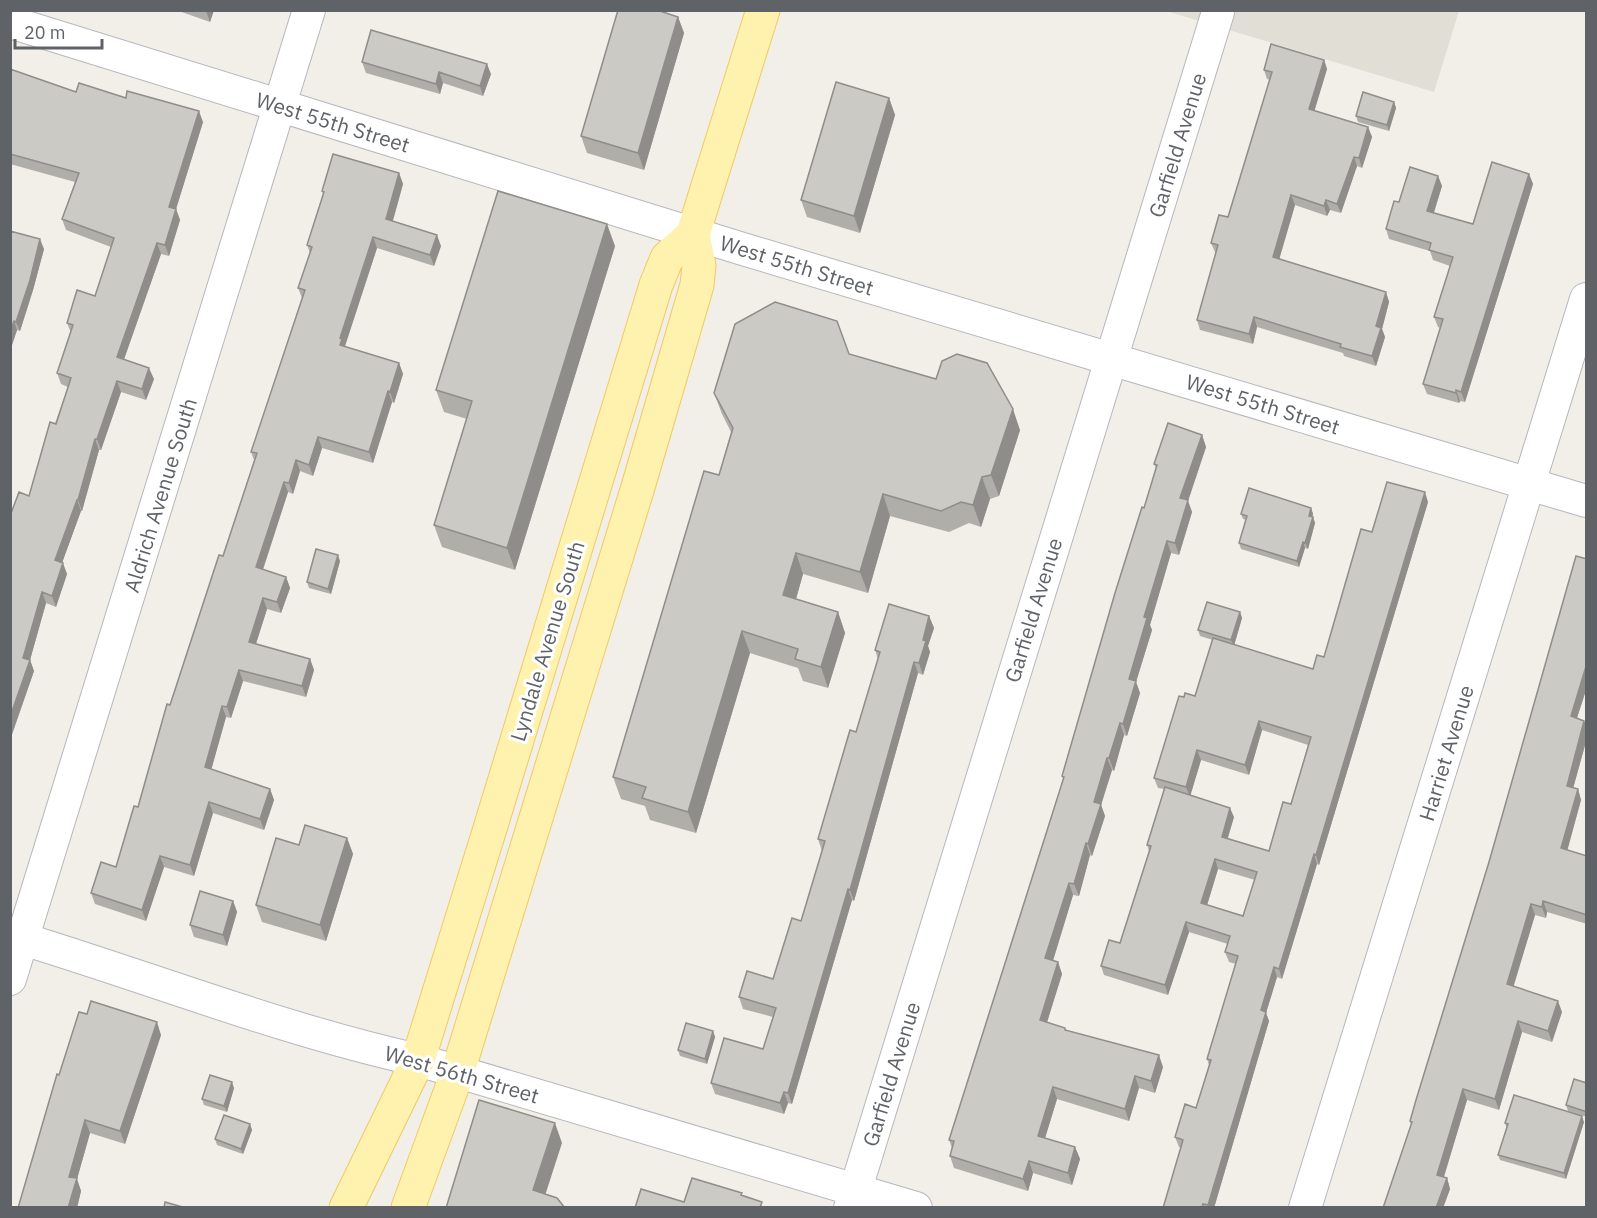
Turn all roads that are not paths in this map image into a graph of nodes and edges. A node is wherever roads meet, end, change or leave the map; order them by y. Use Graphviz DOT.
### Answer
graph roads {
  1 [pos="309,10"];
  2 [pos="763,10"];
  3 [pos="1218,12"];
  4 [pos="10,22"];
  5 [pos="280,107"];
  6 [pos="693,234"];
  7 [pos="1587,299"];
  8 [pos="1110,359"];
  9 [pos="1530,485"];
  10 [pos="1587,501"];
  11 [pos="17,937"];
  12 [pos="10,979"];
  13 [pos="418,1060"];
  14 [pos="458,1071"];
  15 [pos="852,1199"];
  16 [pos="346,1208"];
  17 [pos="408,1208"];
  18 [pos="916,1208"];
  19 [pos="1305,1208"];
  1 -- 5 [label="street, Aldrich Avenue South"];
  2 -- 6 [label="main road, Lyndale Avenue South"];
  3 -- 8 [label="street, Garfield Avenue"];
  4 -- 5 [label="street, West 55th Street"];
  5 -- 6 [label="street, West 55th Street"];
  5 -- 11 [label="street, Aldrich Avenue South"];
  6 -- 8 [label="street, West 55th Street"];
  6 -- 13 [label="main road, Lyndale Avenue South"];
  6 -- 14 [label="main road, Lyndale Avenue South"];
  7 -- 9 [label="street, Harriet Avenue"];
  8 -- 9 [label="street, West 55th Street"];
  8 -- 15 [label="street, Garfield Avenue"];
  9 -- 10 [label="street, West 55th Street"];
  9 -- 19 [label="street, Harriet Avenue"];
  11 -- 12 [label="street, Aldrich Avenue South"];
  11 -- 13 [label="street, West 56th Street"];
  13 -- 14 [label="street, West 56th Street"];
  13 -- 16 [label="main road, Lyndale Avenue South"];
  14 -- 15 [label="street, West 56th Street"];
  14 -- 17 [label="main road, Lyndale Avenue South"];
  15 -- 18 [label="street, West 56th Street"];
}
